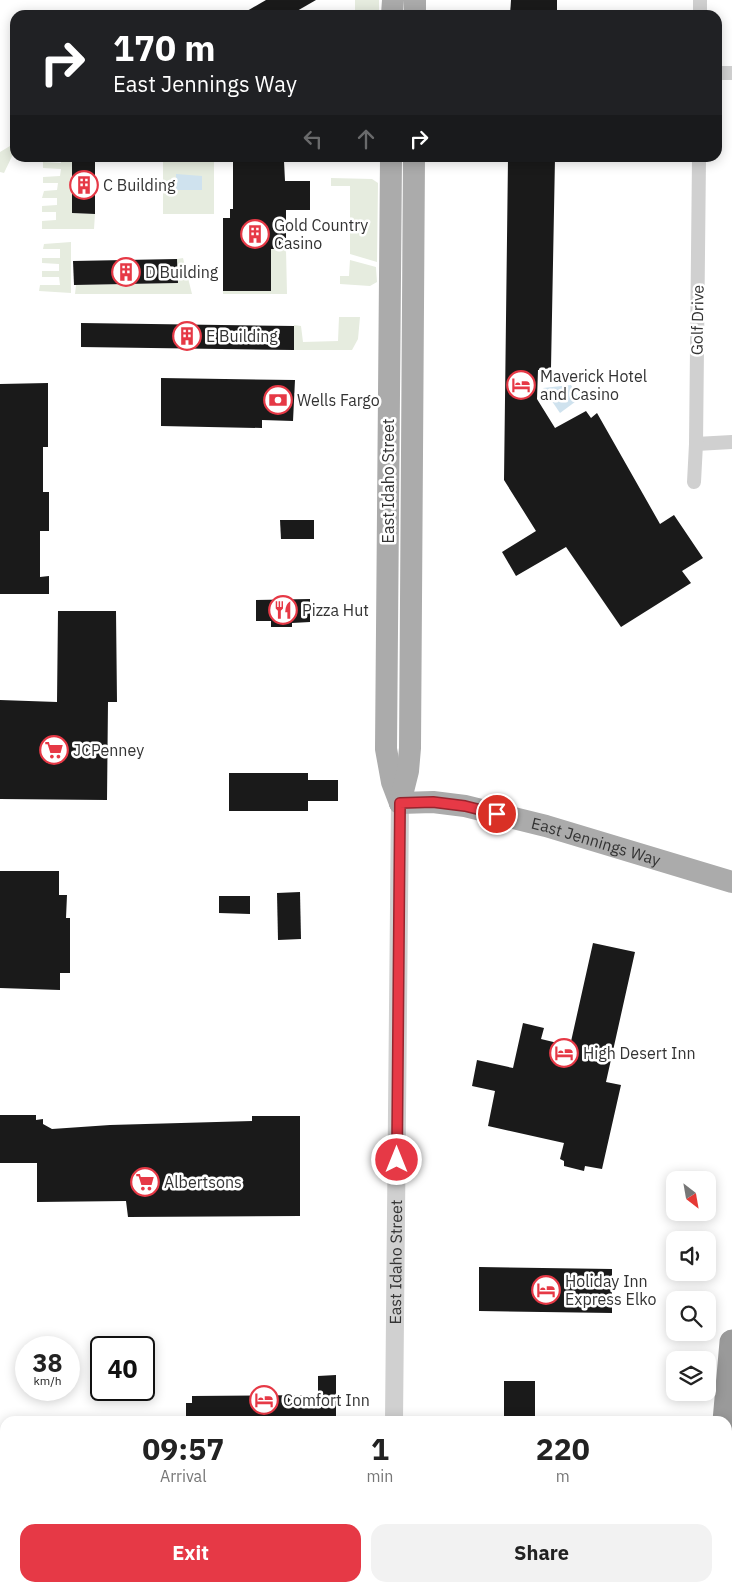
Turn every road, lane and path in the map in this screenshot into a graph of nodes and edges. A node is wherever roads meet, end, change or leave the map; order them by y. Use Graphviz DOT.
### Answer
graph roads {
  1 [pos="391,162"];
  2 [pos="414,162"];
  3 [pos="699,162"];
  4 [pos="732,442"];
  5 [pos="696,444"];
  6 [pos="694,482"];
  7 [pos="400,803"];
  8 [pos="732,882"];
  9 [pos="732,1342"];
  10 [pos="394,1416"];
  11 [pos="725,1416"];
  1 -- 7 [label="main road, East Idaho Street"];
  2 -- 7 [label="main road, East Idaho Street"];
  3 -- 5 [label="street, Golf Drive"];
  4 -- 5 [label="street"];
  5 -- 6 [label="street, Golf Drive"];
  7 -- 8 [label="main road, East Jennings Way"];
  7 -- 10 [label="street, East Idaho Street"];
  9 -- 11 [label="highway"];
}
